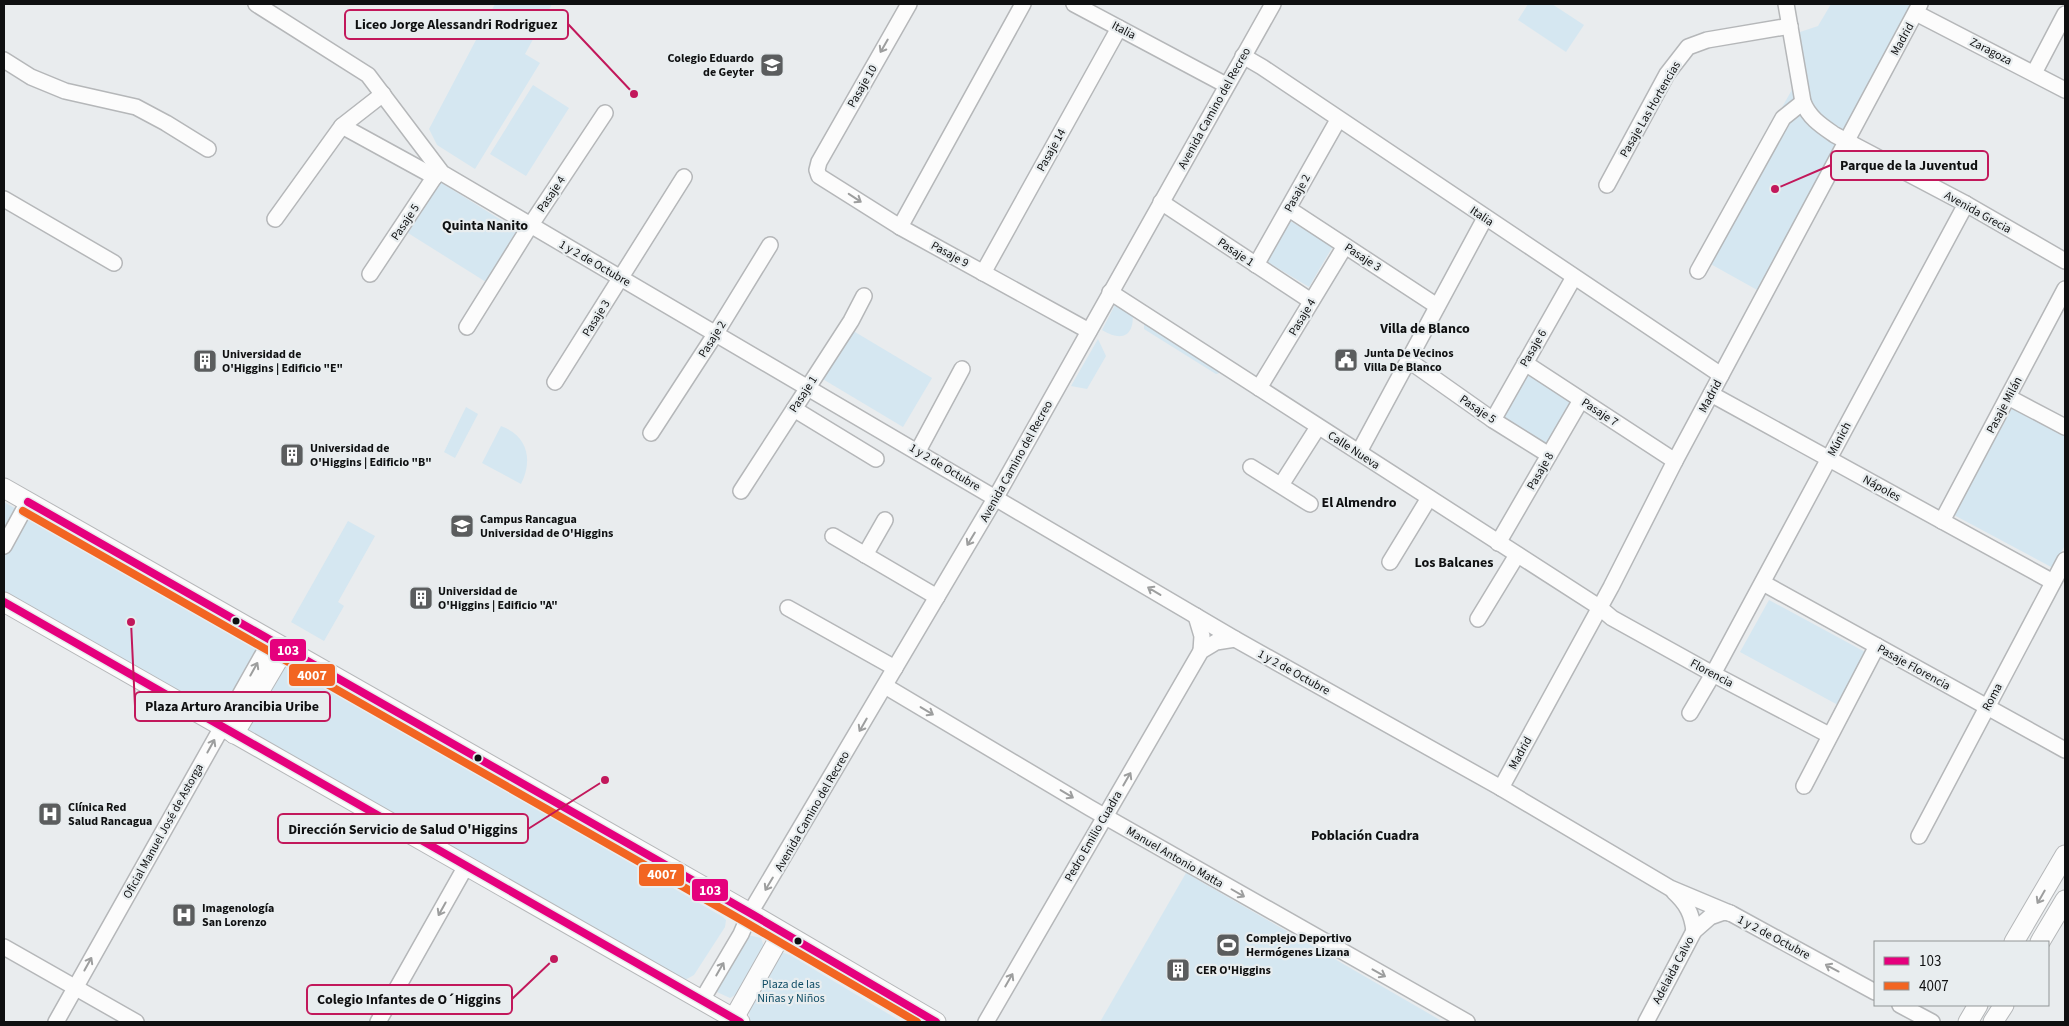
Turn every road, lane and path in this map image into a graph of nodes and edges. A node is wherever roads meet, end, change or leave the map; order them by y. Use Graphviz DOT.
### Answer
graph roads {
  1 [pos="256,4"];
  2 [pos="908,4"];
  3 [pos="1023,4"];
  4 [pos="1074,4"];
  5 [pos="1273,4"];
  6 [pos="1786,4"];
  7 [pos="1918,8"];
  8 [pos="2065,14"];
  9 [pos="1790,26"];
  10 [pos="1119,28"];
  11 [pos="1243,56"];
  12 [pos="4,60"];
  13 [pos="2034,73"];
  14 [pos="1226,85"];
  15 [pos="2065,90"];
  16 [pos="383,94"];
  17 [pos="1803,102"];
  18 [pos="605,114"];
  19 [pos="1338,120"];
  20 [pos="342,126"];
  21 [pos="1846,141"];
  22 [pos="208,149"];
  23 [pos="817,170"];
  24 [pos="437,174"];
  25 [pos="684,177"];
  26 [pos="1607,185"];
  27 [pos="4,199"];
  28 [pos="1161,202"];
  29 [pos="1966,204"];
  30 [pos="1289,208"];
  31 [pos="1485,218"];
  32 [pos="275,220"];
  33 [pos="530,226"];
  34 [pos="900,227"];
  35 [pos="770,245"];
  36 [pos="1345,246"];
  37 [pos="2065,261"];
  38 [pos="114,263"];
  39 [pos="1256,265"];
  40 [pos="1698,271"];
  41 [pos="983,273"];
  42 [pos="370,274"];
  43 [pos="1574,277"];
  44 [pos="621,278"];
  45 [pos="2065,289"];
  46 [pos="1110,292"];
  47 [pos="864,296"];
  48 [pos="1311,302"];
  49 [pos="1437,306"];
  50 [pos="467,327"];
  51 [pos="1089,331"];
  52 [pos="716,333"];
  53 [pos="1408,360"];
  54 [pos="1525,363"];
  55 [pos="962,369"];
  56 [pos="1721,375"];
  57 [pos="555,382"];
  58 [pos="808,387"];
  59 [pos="1259,388"];
  60 [pos="1711,394"];
  61 [pos="2008,397"];
  62 [pos="1581,400"];
  63 [pos="794,408"];
  64 [pos="1493,420"];
  65 [pos="1318,426"];
  66 [pos="2065,427"];
  67 [pos="651,433"];
  68 [pos="918,451"];
  69 [pos="1359,452"];
  70 [pos="1549,455"];
  71 [pos="876,459"];
  72 [pos="1829,459"];
  73 [pos="1675,460"];
  74 [pos="1251,467"];
  75 [pos="1281,485"];
  76 [pos="4,488"];
  77 [pos="741,491"];
  78 [pos="996,497"];
  79 [pos="1429,498"];
  80 [pos="28,502"];
  81 [pos="1310,504"];
  82 [pos="885,520"];
  83 [pos="1942,521"];
  84 [pos="833,536"];
  85 [pos="1498,543"];
  86 [pos="4,546"];
  87 [pos="865,555"];
  88 [pos="1518,555"];
  89 [pos="2065,560"];
  90 [pos="1390,562"];
  91 [pos="2053,582"];
  92 [pos="1762,583"];
  93 [pos="937,597"];
  94 [pos="4,602"];
  95 [pos="1599,607"];
  96 [pos="788,608"];
  97 [pos="1196,616"];
  98 [pos="1478,619"];
  99 [pos="1235,639"];
  100 [pos="278,644"];
  101 [pos="1877,646"];
  102 [pos="1201,652"];
  103 [pos="895,668"];
  104 [pos="1714,674"];
  105 [pos="885,686"];
  106 [pos="1986,707"];
  107 [pos="1690,714"];
  108 [pos="228,730"];
  109 [pos="1829,735"];
  110 [pos="2065,750"];
  111 [pos="1804,786"];
  112 [pos="1501,788"];
  113 [pos="1105,816"];
  114 [pos="1919,836"];
  115 [pos="2065,854"];
  116 [pos="466,866"];
  117 [pos="1670,888"];
  118 [pos="2063,910"];
  119 [pos="750,913"];
  120 [pos="1732,914"];
  121 [pos="1694,931"];
  122 [pos="782,932"];
  123 [pos="2015,941"];
  124 [pos="2041,941"];
  125 [pos="4,947"];
  126 [pos="75,988"];
  127 [pos="1874,991"];
  128 [pos="702,1000"];
  129 [pos="1902,1006"];
  130 [pos="1977,1006"];
  131 [pos="2003,1006"];
  132 [pos="737,1020"];
  133 [pos="56,1022"];
  134 [pos="136,1022"];
  135 [pos="378,1022"];
  136 [pos="936,1022"];
  137 [pos="986,1022"];
  138 [pos="1467,1022"];
  139 [pos="1646,1022"];
  140 [pos="1932,1022"];
  141 [pos="1968,1022"];
  142 [pos="1994,1022"];
  1 -- 16 [label="street, 1 y 2 de Octubre"];
  2 -- 23 [label="street, Pasaje 10, one-way"];
  3 -- 34 [label="street"];
  4 -- 10 [label="street, Italia"];
  5 -- 11 [label="street, Avenida Camino del Recreo"];
  6 -- 9 [label="street, Avenida Grecia"];
  7 -- 13 [label="street, Zaragoza"];
  7 -- 21 [label="street, Madrid"];
  8 -- 13 [label="street"];
  9 -- 17 [label="street, Avenida Grecia"];
  9 -- 26 [label="street, Pasaje Las Hortencias"];
  10 -- 14 [label="street, Italia"];
  10 -- 41 [label="street, Pasaje 14"];
  11 -- 14 [label="street, Avenida Camino del Recreo"];
  11 -- 19 [label="street, Italia"];
  12 -- 22 [label="street"];
  13 -- 15 [label="street, Zaragoza"];
  14 -- 28 [label="street, Avenida Camino del Recreo"];
  16 -- 20 [label="street"];
  16 -- 24 [label="street, 1 y 2 de Octubre"];
  17 -- 21 [label="street, Avenida Grecia"];
  17 -- 40 [label="street"];
  18 -- 33 [label="street, Pasaje 4"];
  19 -- 30 [label="street, Pasaje 2"];
  19 -- 31 [label="street, Italia"];
  20 -- 24 [label="street"];
  20 -- 32 [label="street"];
  21 -- 29 [label="street, Avenida Grecia"];
  21 -- 56 [label="street, Madrid"];
  23 -- 34 [label="street, Pasaje 9, one-way"];
  24 -- 33 [label="street, 1 y 2 de Octubre"];
  24 -- 42 [label="street, Pasaje 5"];
  25 -- 44 [label="street, Pasaje 3"];
  27 -- 38 [label="street"];
  28 -- 39 [label="street, Pasaje 1"];
  28 -- 46 [label="street, Avenida Camino del Recreo"];
  29 -- 37 [label="street, Avenida Grecia"];
  29 -- 72 [label="street, Múnich"];
  30 -- 36 [label="street, Pasaje 3"];
  30 -- 39 [label="street, Pasaje 2"];
  31 -- 43 [label="street, Italia"];
  31 -- 49 [label="street"];
  33 -- 44 [label="street, 1 y 2 de Octubre"];
  33 -- 50 [label="street, Pasaje 4"];
  34 -- 41 [label="street, Pasaje 9"];
  35 -- 52 [label="street, Pasaje 2"];
  36 -- 48 [label="street, Pasaje 4"];
  36 -- 49 [label="street, Pasaje 3"];
  39 -- 48 [label="street, Pasaje 1"];
  41 -- 51 [label="street, Pasaje 9"];
  43 -- 54 [label="street, Pasaje 6"];
  43 -- 56 [label="street, Italia"];
  44 -- 52 [label="street, 1 y 2 de Octubre"];
  44 -- 57 [label="street, Pasaje 3"];
  45 -- 61 [label="street, Pasaje Milán"];
  46 -- 51 [label="street, Avenida Camino del Recreo"];
  46 -- 59 [label="street, Calle Nueva"];
  47 -- 58 [label="street, Pasaje 1"];
  48 -- 59 [label="street, Pasaje 4"];
  49 -- 53 [label="street"];
  51 -- 78 [label="street, Avenida Camino del Recreo"];
  52 -- 58 [label="street, 1 y 2 de Octubre"];
  52 -- 67 [label="street, Pasaje 2"];
  53 -- 64 [label="street, Pasaje 5"];
  53 -- 69 [label="street"];
  54 -- 62 [label="street, Pasaje 7"];
  54 -- 64 [label="street, Pasaje 6"];
  55 -- 68 [label="street"];
  56 -- 60 [label="street, Madrid"];
  58 -- 63 [label="street, Pasaje 1"];
  58 -- 68 [label="street, 1 y 2 de Octubre"];
  59 -- 65 [label="street, Calle Nueva"];
  60 -- 72 [label="street, Nápoles"];
  60 -- 73 [label="street, Madrid"];
  61 -- 66 [label="street"];
  61 -- 83 [label="street, Pasaje Milán"];
  62 -- 70 [label="street, Pasaje 8"];
  62 -- 73 [label="street, Pasaje 7"];
  63 -- 71 [label="street"];
  63 -- 77 [label="street, Pasaje 1"];
  64 -- 70 [label="street, Pasaje 5"];
  65 -- 69 [label="street, Calle Nueva"];
  65 -- 75 [label="street"];
  68 -- 78 [label="street, 1 y 2 de Octubre"];
  69 -- 79 [label="street, Calle Nueva"];
  70 -- 85 [label="street, Pasaje 8"];
  72 -- 83 [label="street, Nápoles"];
  72 -- 92 [label="street, Múnich"];
  73 -- 95 [label="street, Madrid"];
  74 -- 75 [label="street"];
  75 -- 81 [label="street"];
  76 -- 80 [label="main road"];
  78 -- 93 [label="street, Avenida Camino del Recreo, one-way"];
  97 -- 78 [label="street, 1 y 2 de Octubre, one-way"];
  79 -- 85 [label="street, Calle Nueva"];
  79 -- 90 [label="street"];
  80 -- 86 [label="street"];
  80 -- 100 [label="main road"];
  82 -- 87 [label="street"];
  83 -- 91 [label="street, Nápoles"];
  84 -- 87 [label="street"];
  85 -- 88 [label="street, Calle Nueva"];
  87 -- 93 [label="street"];
  88 -- 95 [label="street, Calle Nueva"];
  88 -- 98 [label="street"];
  89 -- 91 [label="street, Roma"];
  91 -- 106 [label="street, Roma"];
  92 -- 101 [label="street, Pasaje Florencia"];
  92 -- 104 [label="street, Múnich"];
  93 -- 103 [label="street, Avenida Camino del Recreo"];
  94 -- 108 [label="main road"];
  95 -- 104 [label="street, Florencia"];
  95 -- 112 [label="street, Madrid"];
  96 -- 103 [label="street"];
  97 -- 99 [label="street, 1 y 2 de Octubre"];
  97 -- 102 [label="street"];
  99 -- 102 [label="street"];
  99 -- 112 [label="street, 1 y 2 de Octubre"];
  100 -- 108 [label="main road"];
  100 -- 119 [label="main road"];
  101 -- 106 [label="street, Pasaje Florencia"];
  101 -- 109 [label="street"];
  113 -- 102 [label="street, Pedro Emilio Cuadra, one-way"];
  103 -- 105 [label="street, Avenida Camino del Recreo"];
  104 -- 107 [label="street, Múnich"];
  104 -- 109 [label="street, Florencia"];
  105 -- 113 [label="street, Manuel Antonio Matta, one-way"];
  105 -- 119 [label="street, Avenida Camino del Recreo, one-way"];
  106 -- 110 [label="street, Pasaje Florencia"];
  106 -- 114 [label="street, Roma"];
  108 -- 116 [label="main road"];
  126 -- 108 [label="street, Oficial Manuel José de Astorga, one-way"];
  109 -- 111 [label="street"];
  112 -- 117 [label="street, 1 y 2 de Octubre"];
  137 -- 113 [label="street, Pedro Emilio Cuadra, one-way"];
  113 -- 138 [label="street, Manuel Antonio Matta, one-way"];
  115 -- 123 [label="main road, one-way"];
  116 -- 128 [label="main road"];
  116 -- 135 [label="street, one-way"];
  117 -- 120 [label="street, 1 y 2 de Octubre"];
  117 -- 121 [label="street, 1 y 2 de Octubre"];
  118 -- 124 [label="main road"];
  119 -- 122 [label="main road"];
  128 -- 119 [label="street, Avenida Camino del Recreo, one-way"];
  120 -- 121 [label="street, Adelaida Calvo"];
  127 -- 120 [label="street, 1 y 2 de Octubre, one-way"];
  121 -- 139 [label="street, Adelaida Calvo"];
  122 -- 132 [label="main road"];
  122 -- 136 [label="main road"];
  125 -- 126 [label="street"];
  126 -- 133 [label="street, Oficial Manuel José de Astorga"];
  126 -- 134 [label="street"];
  128 -- 132 [label="main road"];
  129 -- 140 [label="street"];
  130 -- 141 [label="main road"];
  131 -- 142 [label="main road"];
}
